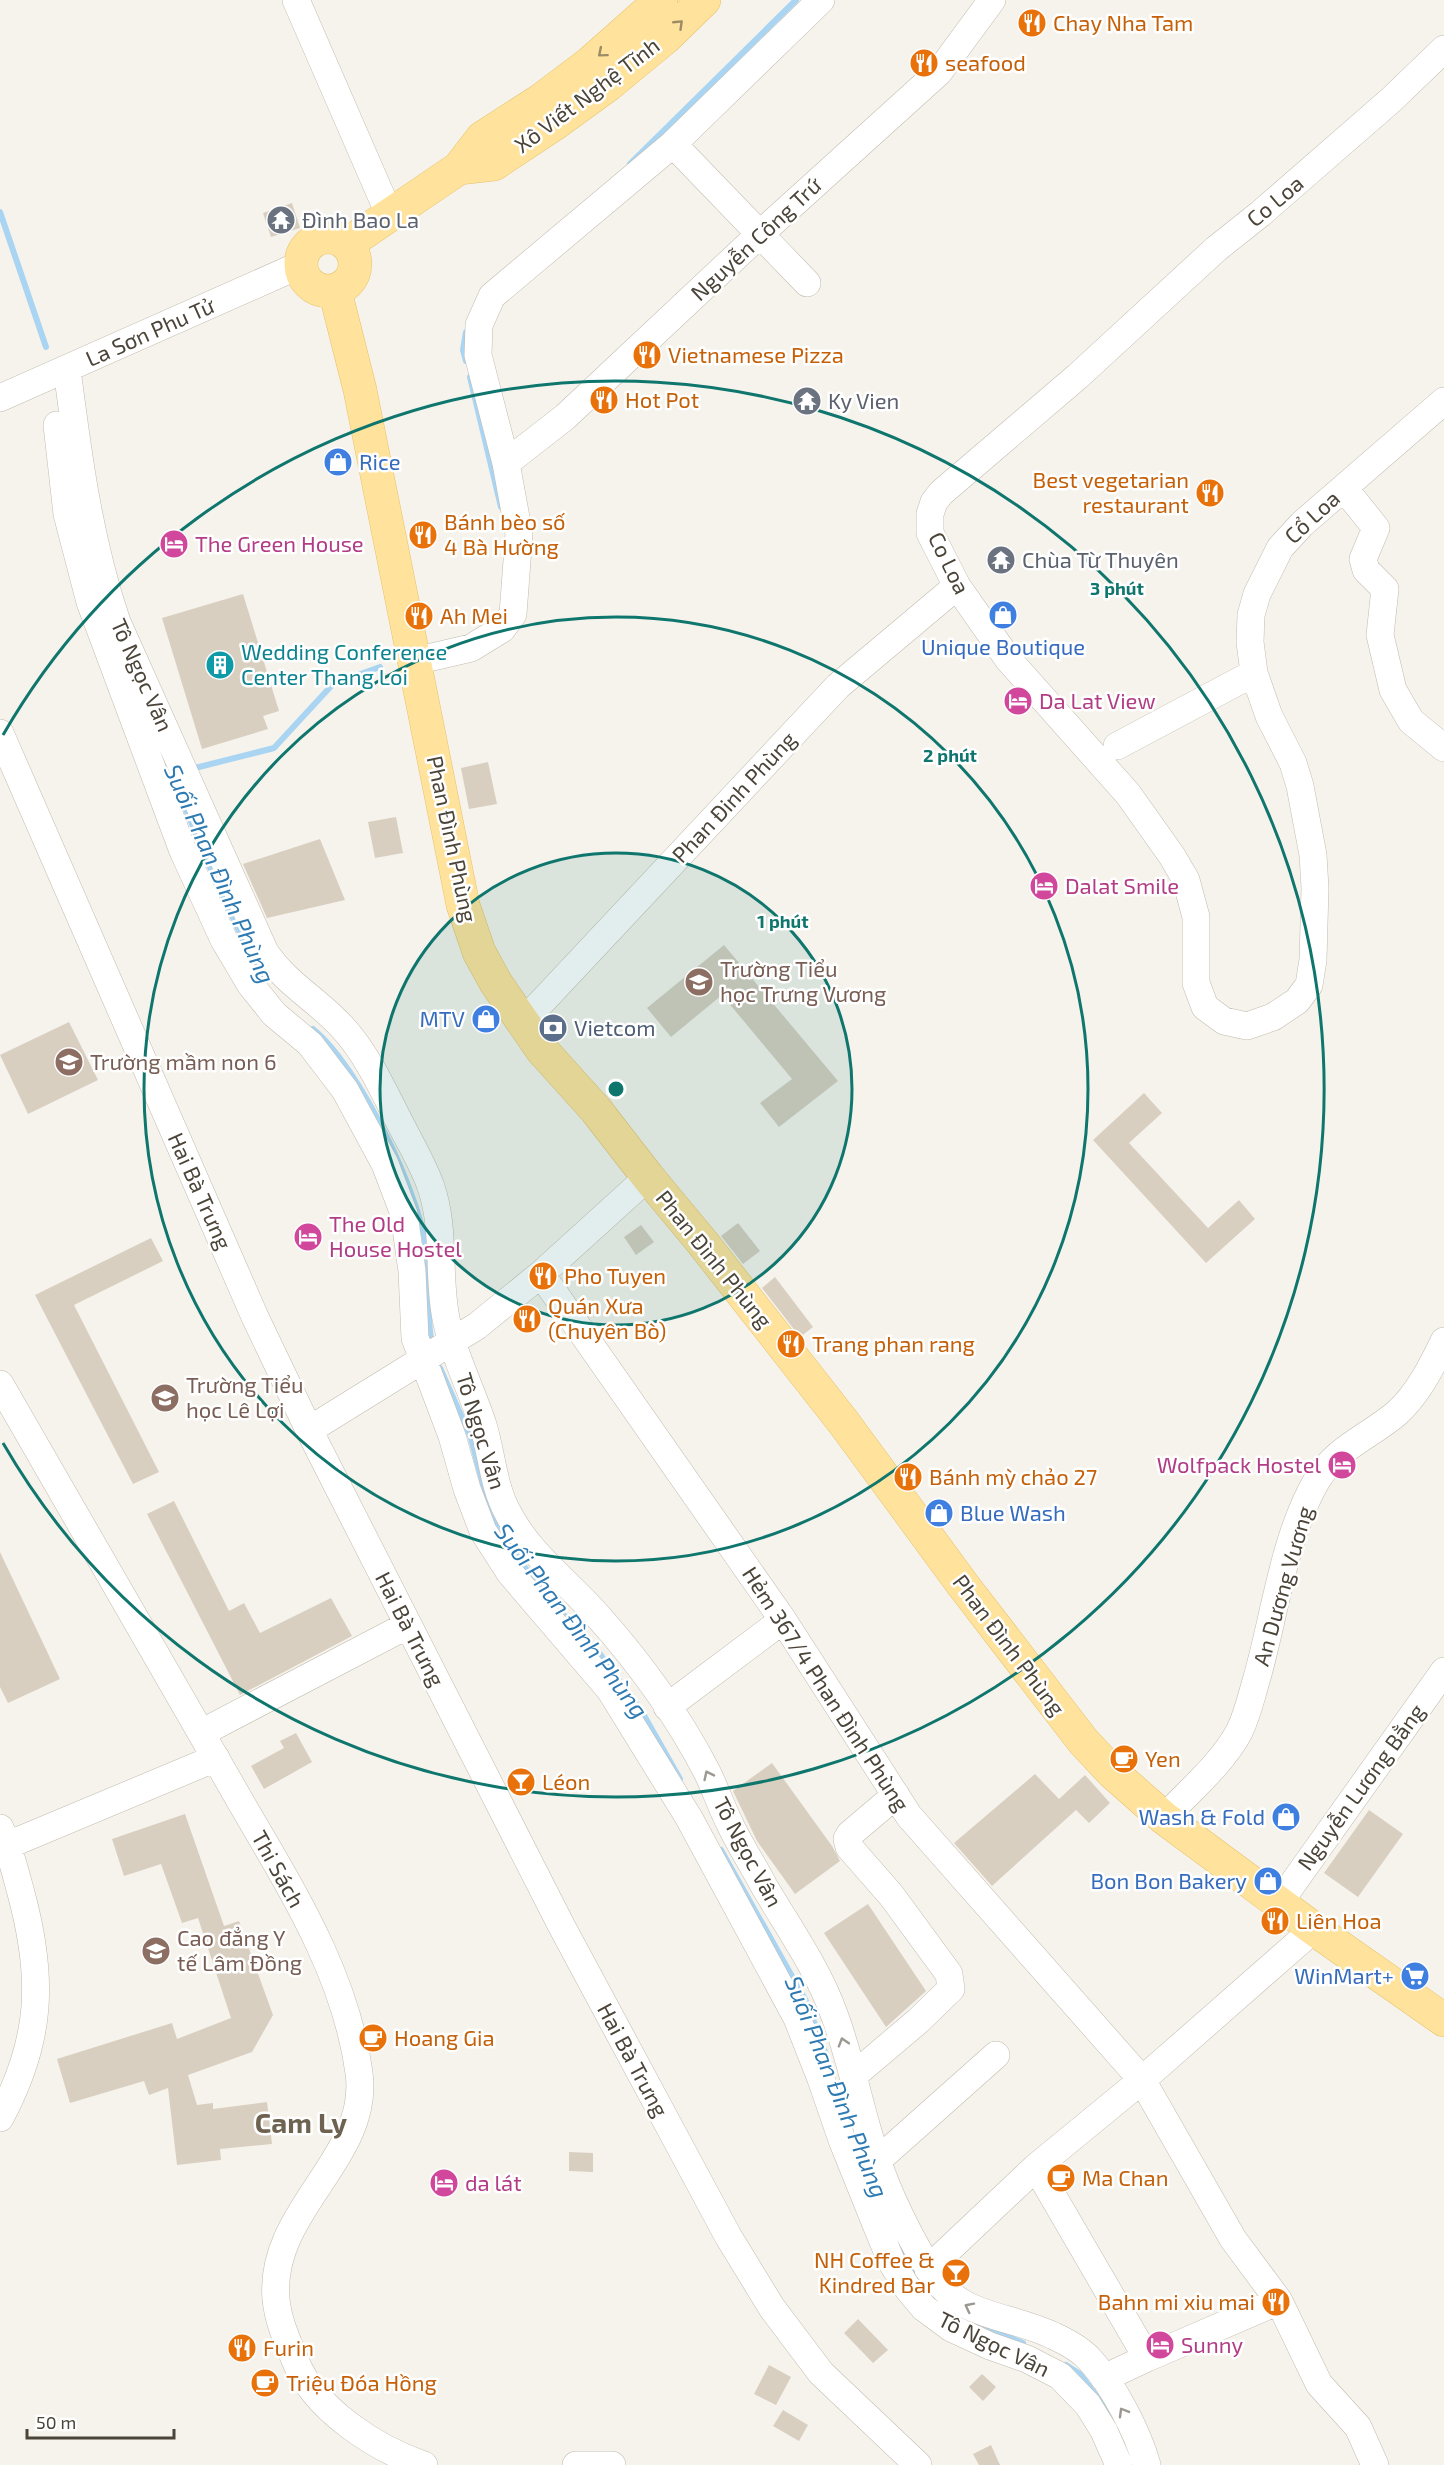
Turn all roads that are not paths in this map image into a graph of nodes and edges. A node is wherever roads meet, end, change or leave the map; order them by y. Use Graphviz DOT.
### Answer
graph roads {
  1 [pos="296,0"];
  2 [pos="661,0"];
  3 [pos="704,0"];
  4 [pos="821,0"];
  5 [pos="992,0"];
  6 [pos="1444,49"];
  7 [pos="673,144"];
  8 [pos="459,168"];
  9 [pos="390,216"];
  10 [pos="760,234"];
  11 [pos="347,244"];
  12 [pos="300,265"];
  13 [pos="807,283"];
  14 [pos="335,291"];
  15 [pos="59,372"];
  16 [pos="0,398"];
  17 [pos="1444,401"];
  18 [pos="506,463"];
  19 [pos="1344,488"];
  20 [pos="957,586"];
  21 [pos="415,661"];
  22 [pos="1254,673"];
  23 [pos="0,733"];
  24 [pos="1117,746"];
  25 [pos="1444,748"];
  26 [pos="523,1022"];
  27 [pos="648,1177"];
  28 [pos="541,1274"];
  29 [pos="1444,1341"];
  30 [pos="451,1342"];
  31 [pos="422,1361"];
  32 [pos="0,1384"];
  33 [pos="309,1430"];
  34 [pos="783,1620"];
  35 [pos="408,1625"];
  36 [pos="1444,1671"];
  37 [pos="668,1707"];
  38 [pos="202,1732"];
  39 [pos="216,1758"];
  40 [pos="896,1795"];
  41 [pos="1164,1818"];
  42 [pos="4,1836"];
  43 [pos="1279,1903"];
  44 [pos="1314,1929"];
  45 [pos="1444,2020"];
  46 [pos="996,2055"];
  47 [pos="853,2076"];
  48 [pos="1142,2080"];
  49 [pos="0,2118"];
  50 [pos="877,2161"];
  51 [pos="1036,2167"];
  52 [pos="928,2269"];
  53 [pos="1279,2301"];
  54 [pos="1147,2358"];
  55 [pos="1104,2378"];
  56 [pos="424,2465"];
  57 [pos="576,2465"];
  58 [pos="612,2465"];
  59 [pos="918,2465"];
  60 [pos="1119,2465"];
  61 [pos="1147,2465"];
  62 [pos="1375,2465"];
  1 -- 9 [label="street"];
  2 -- 8 [label="main road, Xô Viết Nghệ Tĩnh, one-way"];
  8 -- 3 [label="main road, Xô Viết Nghệ Tĩnh, one-way"];
  4 -- 7 [label="street"];
  5 -- 10 [label="street, Nguyễn Công Trứ"];
  6 -- 20 [label="street, Co Loa"];
  7 -- 10 [label="street"];
  7 -- 18 [label="street"];
  8 -- 9 [label="main road, Xô Viết Nghệ Tĩnh"];
  9 -- 11 [label="main road, Xô Viết Nghệ Tĩnh"];
  10 -- 13 [label="street"];
  10 -- 18 [label="street, Nguyễn Công Trứ"];
  11 -- 12 [label="main road"];
  11 -- 14 [label="main road"];
  12 -- 14 [label="main road"];
  12 -- 15 [label="street, La Sơn Phu Tử"];
  14 -- 21 [label="main road, Phan Đình Phùng"];
  15 -- 16 [label="street, La Sơn Phu Tử"];
  15 -- 30 [label="street, Tô Ngọc Vân"];
  15 -- 31 [label="street, Tô Ngọc Vân"];
  17 -- 19 [label="street, Cổ Loa"];
  18 -- 21 [label="street"];
  19 -- 22 [label="street, Cổ Loa"];
  19 -- 25 [label="street"];
  20 -- 22 [label="street, Co Loa"];
  20 -- 26 [label="street, Phan Đinh Phùng"];
  21 -- 26 [label="main road, Phan Đình Phùng"];
  22 -- 24 [label="street"];
  23 -- 33 [label="street, Hai Bà Trưng"];
  26 -- 27 [label="main road, Phan Đình Phùng"];
  27 -- 28 [label="street"];
  27 -- 41 [label="main road, Phan Đình Phùng"];
  28 -- 30 [label="street"];
  28 -- 34 [label="street, Hẻm 367/4 Phan Đình Phùng"];
  29 -- 41 [label="street, An Dương Vương"];
  30 -- 31 [label="street"];
  30 -- 37 [label="street, Tô Ngọc Vân"];
  31 -- 33 [label="street"];
  31 -- 60 [label="street, Tô Ngọc Vân"];
  32 -- 38 [label="street, Thi Sách"];
  33 -- 35 [label="street, Hai Bà Trưng"];
  34 -- 37 [label="street"];
  34 -- 40 [label="street, Hẻm 367/4 Phan Đình Phùng"];
  35 -- 38 [label="street"];
  35 -- 59 [label="street, Hai Bà Trưng"];
  36 -- 43 [label="street, Nguyễn Lương Bằng"];
  47 -- 37 [label="street, Tô Ngọc Vân, one-way"];
  38 -- 39 [label="street, Thi Sách"];
  39 -- 42 [label="street"];
  39 -- 56 [label="street, Thi Sách"];
  40 -- 47 [label="street"];
  40 -- 48 [label="street, Hẻm 367/4 Phan Đình Phùng"];
  41 -- 43 [label="main road, Phan Đình Phùng"];
  42 -- 49 [label="street"];
  43 -- 44 [label="main road, Phan Đình Phùng"];
  44 -- 45 [label="main road, Phan Đình Phùng"];
  44 -- 48 [label="street"];
  46 -- 50 [label="street"];
  47 -- 50 [label="street, Tô Ngọc Vân"];
  48 -- 51 [label="street"];
  48 -- 53 [label="street"];
  50 -- 52 [label="street, Tô Ngọc Vân"];
  51 -- 52 [label="street"];
  51 -- 54 [label="street"];
  55 -- 52 [label="street, Tô Ngọc Vân, one-way"];
  53 -- 54 [label="street"];
  53 -- 62 [label="street"];
  54 -- 55 [label="street"];
  61 -- 55 [label="street, Tô Ngọc Vân, one-way"];
  57 -- 58 [label="street"];
}
